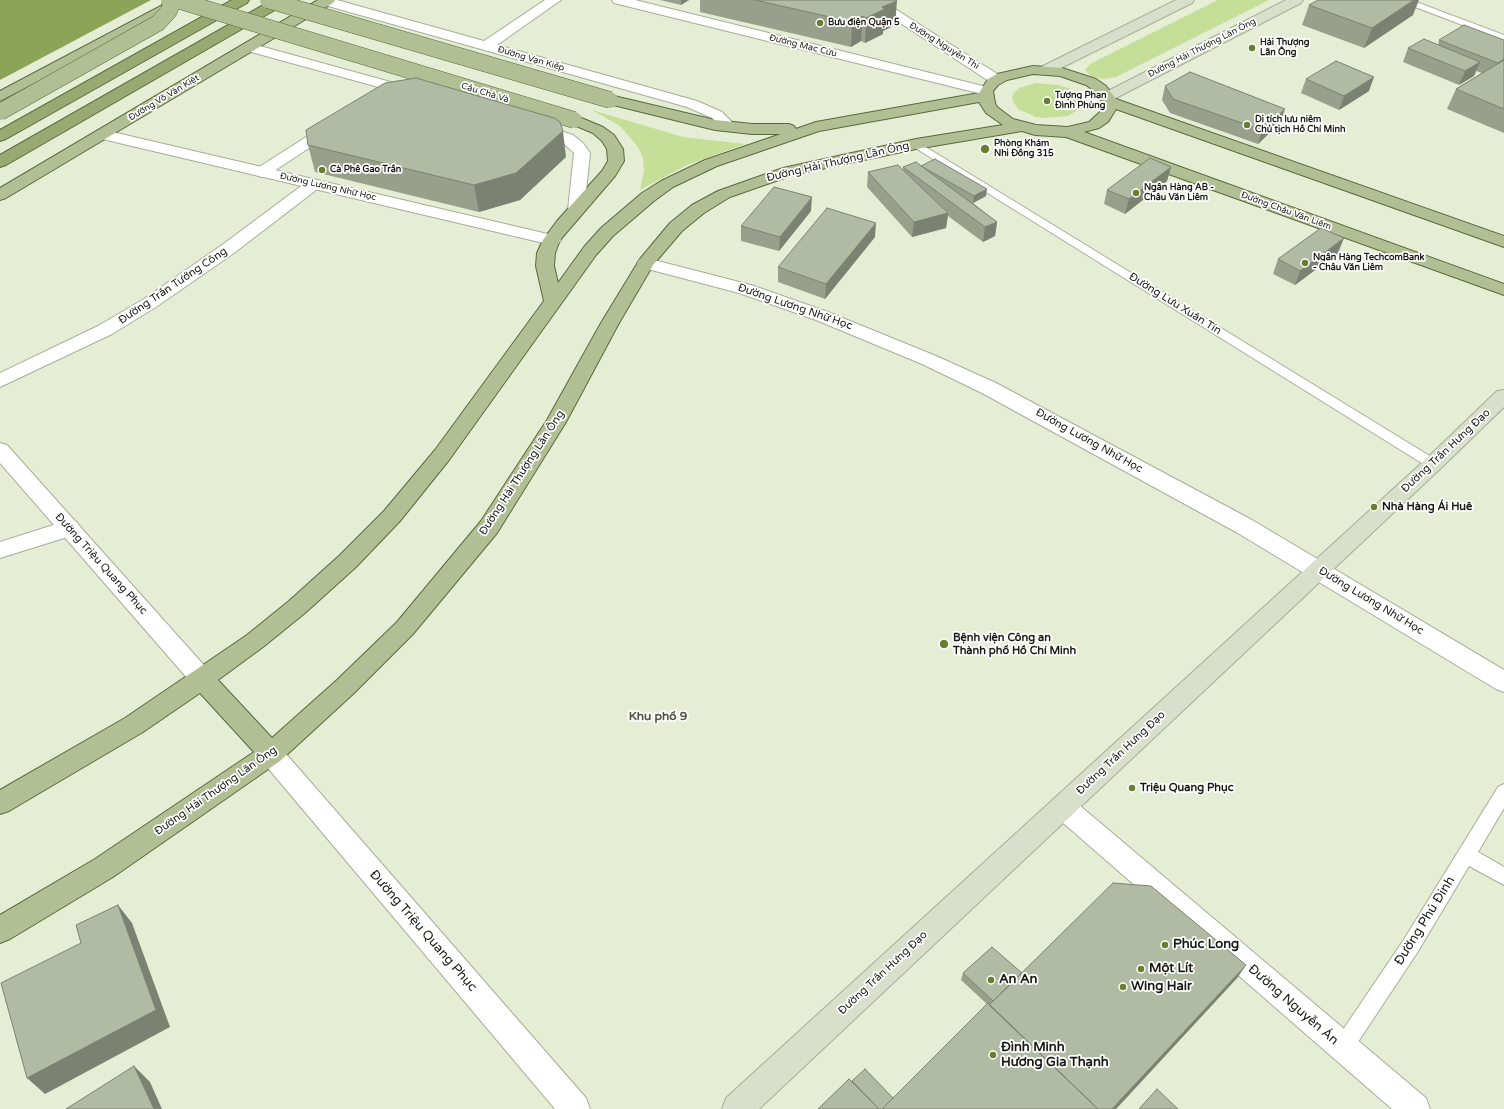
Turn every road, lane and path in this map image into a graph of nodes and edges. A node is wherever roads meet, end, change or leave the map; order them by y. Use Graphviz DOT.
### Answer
graph roads {
  1 [pos="169,0"];
  2 [pos="177,0"];
  3 [pos="182,0"];
  4 [pos="242,0"];
  5 [pos="268,0"];
  6 [pos="282,0"];
  7 [pos="327,0"];
  8 [pos="554,0"];
  9 [pos="619,0"];
  10 [pos="872,0"];
  11 [pos="1187,0"];
  12 [pos="1296,0"];
  13 [pos="1402,0"];
  14 [pos="1504,38"];
  15 [pos="486,46"];
  16 [pos="249,47"];
  17 [pos="1046,70"];
  18 [pos="997,80"];
  19 [pos="395,87"];
  20 [pos="986,94"];
  21 [pos="424,96"];
  22 [pos="0,97"];
  23 [pos="1109,99"];
  24 [pos="375,100"];
  25 [pos="908,110"];
  26 [pos="0,112"];
  27 [pos="348,117"];
  28 [pos="521,124"];
  29 [pos="729,127"];
  30 [pos="816,127"];
  31 [pos="1020,127"];
  32 [pos="1068,132"];
  33 [pos="925,134"];
  34 [pos="104,135"];
  35 [pos="0,136"];
  36 [pos="0,162"];
  37 [pos="262,172"];
  38 [pos="314,184"];
  39 [pos="0,195"];
  40 [pos="576,210"];
  41 [pos="552,240"];
  42 [pos="1504,242"];
  43 [pos="646,263"];
  44 [pos="1504,290"];
  45 [pos="553,302"];
  46 [pos="0,381"];
  47 [pos="1504,396"];
  48 [pos="0,450"];
  49 [pos="1433,464"];
  50 [pos="69,528"];
  51 [pos="0,550"];
  52 [pos="1319,570"];
  53 [pos="202,679"];
  54 [pos="1504,682"];
  55 [pos="271,754"];
  56 [pos="1504,792"];
  57 [pos="0,803"];
  58 [pos="1063,807"];
  59 [pos="1467,855"];
  60 [pos="1504,877"];
  61 [pos="0,930"];
  62 [pos="1343,1047"];
  63 [pos="575,1109"];
  64 [pos="736,1109"];
  65 [pos="1415,1109"];
  1 -- 26 [label="main road, bridge"];
  2 -- 40 [label="main road, Cầu Chà Và, bridge"];
  3 -- 22 [label="main road"];
  4 -- 35 [label="highway"];
  5 -- 29 [label="main road, bridge"];
  6 -- 36 [label="highway"];
  7 -- 15 [label="street, Đường Vạn Kiếp"];
  7 -- 16 [label="main road, Đường Võ Văn Kiệt"];
  8 -- 15 [label="street"];
  9 -- 20 [label="street, Đường Mạc Cửu"];
  10 -- 18 [label="street, Đường Nguyễn Thi"];
  11 -- 17 [label="main road"];
  12 -- 23 [label="main road, Đường Hải Thượng Lãn Ông"];
  13 -- 14 [label="lane"];
  15 -- 29 [label="street, Đường Vạn Kiếp"];
  16 -- 19 [label="street"];
  16 -- 34 [label="main road, Đường Võ Văn Kiệt"];
  17 -- 18 [label="main road"];
  17 -- 23 [label="main road"];
  18 -- 20 [label="main road"];
  19 -- 21 [label="street"];
  19 -- 24 [label="street"];
  20 -- 25 [label="main road"];
  20 -- 31 [label="main road"];
  23 -- 32 [label="main road"];
  23 -- 42 [label="main road"];
  25 -- 30 [label="main road"];
  25 -- 33 [label="main road"];
  27 -- 37 [label="street"];
  28 -- 40 [label="street"];
  29 -- 30 [label="main road"];
  30 -- 45 [label="main road"];
  31 -- 32 [label="main road"];
  31 -- 33 [label="main road, Đường Hải Thượng Lãn Ông"];
  32 -- 44 [label="main road, Đường Châu Văn Liêm"];
  33 -- 43 [label="main road, Đường Hải Thượng Lãn Ông"];
  33 -- 49 [label="lane, Đường Lưu Xuân Tín"];
  34 -- 37 [label="street, Đường Lương Nhữ Học"];
  34 -- 39 [label="main road, Đường Võ Văn Kiệt"];
  37 -- 38 [label="street, Đường Lương Nhữ Học"];
  38 -- 41 [label="street, Đường Lương Nhữ Học"];
  38 -- 46 [label="street, Đường Trần Tướng Công"];
  40 -- 41 [label="main road, Cầu Chà Và"];
  41 -- 45 [label="main road, Cầu Chà Và"];
  43 -- 52 [label="street, Đường Lương Nhữ Học"];
  43 -- 55 [label="main road, Đường Hải Thượng Lãn Ông"];
  45 -- 53 [label="main road"];
  47 -- 49 [label="main road, Đường Trần Hưng Đạo"];
  48 -- 50 [label="street, Đường Triệu Quang Phục"];
  49 -- 52 [label="main road, Đường Trần Hưng Đạo"];
  50 -- 51 [label="street"];
  50 -- 53 [label="street, Đường Triệu Quang Phục"];
  52 -- 54 [label="street, Đường Lương Nhữ Học"];
  52 -- 58 [label="main road, Đường Trần Hưng Đạo"];
  53 -- 55 [label="main road"];
  53 -- 57 [label="main road"];
  55 -- 61 [label="main road, Đường Hải Thượng Lãn Ông"];
  55 -- 63 [label="street, Đường Triệu Quang Phục"];
  56 -- 59 [label="lane, Đường Phú Đinh"];
  58 -- 62 [label="street, Đường Nguyễn Án"];
  58 -- 64 [label="main road, Đường Trần Hưng Đạo"];
  59 -- 60 [label="lane"];
  59 -- 62 [label="lane, Đường Phú Đinh"];
  62 -- 65 [label="street, Đường Nguyễn Án"];
}
